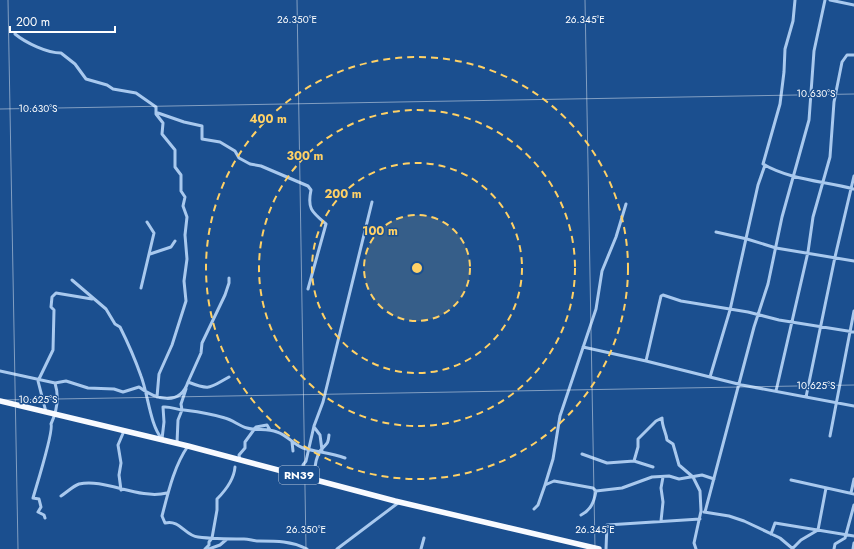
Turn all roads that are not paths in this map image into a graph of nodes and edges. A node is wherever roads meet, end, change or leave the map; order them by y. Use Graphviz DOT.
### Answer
graph roads {
  1 [pos="795,0"];
  2 [pos="825,0"];
  3 [pos="830,0"];
  4 [pos="854,5"];
  5 [pos="16,34"];
  6 [pos="854,55"];
  7 [pos="156,112"];
  8 [pos="765,165"];
  9 [pos="793,176"];
  10 [pos="854,176"];
  11 [pos="822,182"];
  12 [pos="853,189"];
  13 [pos="372,202"];
  14 [pos="626,204"];
  15 [pos="147,222"];
  16 [pos="716,232"];
  17 [pos="747,239"];
  18 [pos="175,241"];
  19 [pos="776,248"];
  20 [pos="807,253"];
  21 [pos="150,254"];
  22 [pos="834,256"];
  23 [pos="854,261"];
  24 [pos="229,278"];
  25 [pos="72,280"];
  26 [pos="140,288"];
  27 [pos="308,289"];
  28 [pos="92,298"];
  29 [pos="730,310"];
  30 [pos="854,311"];
  31 [pos="759,315"];
  32 [pos="791,321"];
  33 [pos="821,327"];
  34 [pos="852,331"];
  35 [pos="583,347"];
  36 [pos="646,361"];
  37 [pos="0,372"];
  38 [pos="229,377"];
  39 [pos="710,377"];
  40 [pos="38,381"];
  41 [pos="188,382"];
  42 [pos="55,383"];
  43 [pos="739,384"];
  44 [pos="186,389"];
  45 [pos="145,391"];
  46 [pos="776,391"];
  47 [pos="157,396"];
  48 [pos="806,397"];
  49 [pos="0,401"];
  50 [pos="836,403"];
  51 [pos="854,406"];
  52 [pos="182,410"];
  53 [pos="46,412"];
  54 [pos="56,414"];
  55 [pos="314,427"];
  56 [pos="254,430"];
  57 [pos="124,431"];
  58 [pos="330,435"];
  59 [pos="830,436"];
  60 [pos="164,440"];
  61 [pos="292,442"];
  62 [pos="177,443"];
  63 [pos="188,446"];
  64 [pos="309,448"];
  65 [pos="322,450"];
  66 [pos="293,451"];
  67 [pos="582,454"];
  68 [pos="345,458"];
  69 [pos="240,460"];
  70 [pos="634,461"];
  71 [pos="235,467"];
  72 [pos="653,467"];
  73 [pos="303,476"];
  74 [pos="664,477"];
  75 [pos="693,477"];
  76 [pos="714,479"];
  77 [pos="854,479"];
  78 [pos="316,480"];
  79 [pos="791,480"];
  80 [pos="545,485"];
  81 [pos="826,488"];
  82 [pos="121,490"];
  83 [pos="596,491"];
  84 [pos="167,493"];
  85 [pos="853,494"];
  86 [pos="61,496"];
  87 [pos="400,502"];
  88 [pos="854,505"];
  89 [pos="534,509"];
  90 [pos="703,512"];
  91 [pos="581,515"];
  92 [pos="45,518"];
  93 [pos="700,519"];
  94 [pos="661,521"];
  95 [pos="818,530"];
  96 [pos="770,534"];
  97 [pos="846,535"];
  98 [pos="854,536"];
  99 [pos="212,538"];
  100 [pos="424,538"];
  101 [pos="227,539"];
  102 [pos="854,543"];
  103 [pos="204,549"];
  104 [pos="210,549"];
  105 [pos="307,549"];
  106 [pos="337,549"];
  107 [pos="421,549"];
  108 [pos="599,549"];
  109 [pos="606,549"];
  110 [pos="696,549"];
  111 [pos="792,549"];
  112 [pos="834,549"];
  113 [pos="853,549"];
  1 -- 8 [label="street"];
  2 -- 9 [label="street"];
  3 -- 4 [label="street"];
  5 -- 7 [label="street"];
  6 -- 11 [label="street"];
  7 -- 27 [label="street"];
  7 -- 47 [label="street"];
  8 -- 9 [label="street"];
  8 -- 17 [label="street"];
  9 -- 11 [label="street"];
  9 -- 19 [label="street"];
  10 -- 12 [label="street"];
  11 -- 12 [label="street"];
  11 -- 20 [label="street"];
  12 -- 22 [label="street"];
  13 -- 55 [label="street"];
  14 -- 35 [label="street"];
  15 -- 21 [label="street"];
  16 -- 17 [label="street"];
  17 -- 19 [label="street"];
  17 -- 29 [label="street"];
  18 -- 21 [label="street"];
  19 -- 20 [label="street"];
  19 -- 31 [label="street"];
  20 -- 22 [label="street"];
  20 -- 32 [label="street"];
  21 -- 26 [label="street"];
  22 -- 23 [label="street"];
  22 -- 33 [label="street"];
  24 -- 41 [label="street"];
  25 -- 28 [label="street"];
  28 -- 40 [label="street"];
  28 -- 45 [label="street"];
  29 -- 31 [label="street"];
  29 -- 36 [label="street"];
  29 -- 39 [label="street"];
  30 -- 34 [label="street"];
  31 -- 32 [label="street"];
  31 -- 43 [label="street"];
  32 -- 33 [label="street"];
  32 -- 46 [label="street"];
  33 -- 34 [label="street"];
  33 -- 48 [label="street"];
  34 -- 50 [label="street"];
  35 -- 36 [label="street"];
  35 -- 80 [label="street"];
  36 -- 39 [label="street"];
  37 -- 40 [label="street"];
  38 -- 41 [label="street"];
  39 -- 43 [label="street"];
  40 -- 42 [label="street"];
  40 -- 53 [label="street"];
  41 -- 44 [label="street"];
  42 -- 45 [label="street"];
  42 -- 54 [label="street"];
  43 -- 46 [label="street"];
  43 -- 76 [label="street"];
  44 -- 47 [label="street"];
  44 -- 52 [label="street"];
  45 -- 47 [label="street"];
  45 -- 60 [label="street"];
  46 -- 48 [label="street"];
  48 -- 50 [label="street"];
  49 -- 53 [label="highway, RN39"];
  50 -- 51 [label="street"];
  50 -- 59 [label="street"];
  52 -- 56 [label="street"];
  52 -- 60 [label="street"];
  52 -- 62 [label="street"];
  53 -- 54 [label="highway, RN39"];
  54 -- 57 [label="highway, RN39"];
  54 -- 92 [label="street"];
  55 -- 64 [label="street"];
  55 -- 65 [label="street"];
  56 -- 61 [label="street"];
  56 -- 69 [label="street"];
  57 -- 60 [label="highway, RN39"];
  57 -- 82 [label="street"];
  58 -- 65 [label="street"];
  60 -- 62 [label="highway, RN39"];
  61 -- 64 [label="street"];
  61 -- 66 [label="street"];
  62 -- 63 [label="highway, RN39"];
  63 -- 69 [label="highway, RN39"];
  63 -- 84 [label="street"];
  64 -- 65 [label="street"];
  64 -- 73 [label="street"];
  65 -- 68 [label="street"];
  65 -- 78 [label="street"];
  67 -- 70 [label="street"];
  69 -- 73 [label="highway, RN39"];
  70 -- 72 [label="street"];
  70 -- 75 [label="street"];
  71 -- 99 [label="street"];
  73 -- 78 [label="highway, RN39"];
  74 -- 75 [label="street"];
  74 -- 83 [label="street"];
  74 -- 94 [label="street"];
  75 -- 76 [label="street"];
  75 -- 90 [label="street"];
  76 -- 90 [label="street"];
  77 -- 85 [label="street"];
  78 -- 87 [label="highway, RN39"];
  79 -- 81 [label="street"];
  80 -- 83 [label="street"];
  80 -- 89 [label="street"];
  81 -- 85 [label="street"];
  81 -- 95 [label="street"];
  82 -- 84 [label="street"];
  82 -- 86 [label="street"];
  83 -- 91 [label="street"];
  84 -- 99 [label="street"];
  87 -- 106 [label="street"];
  87 -- 108 [label="highway, RN39"];
  88 -- 97 [label="street"];
  90 -- 93 [label="street"];
  90 -- 96 [label="street"];
  93 -- 94 [label="street"];
  93 -- 110 [label="street"];
  94 -- 109 [label="street"];
  95 -- 96 [label="street"];
  95 -- 97 [label="street"];
  95 -- 111 [label="street"];
  96 -- 111 [label="street"];
  97 -- 98 [label="street"];
  97 -- 112 [label="street"];
  99 -- 101 [label="street"];
  99 -- 103 [label="street"];
  100 -- 107 [label="street"];
  101 -- 104 [label="street"];
  101 -- 105 [label="street"];
  102 -- 113 [label="street"];
}
